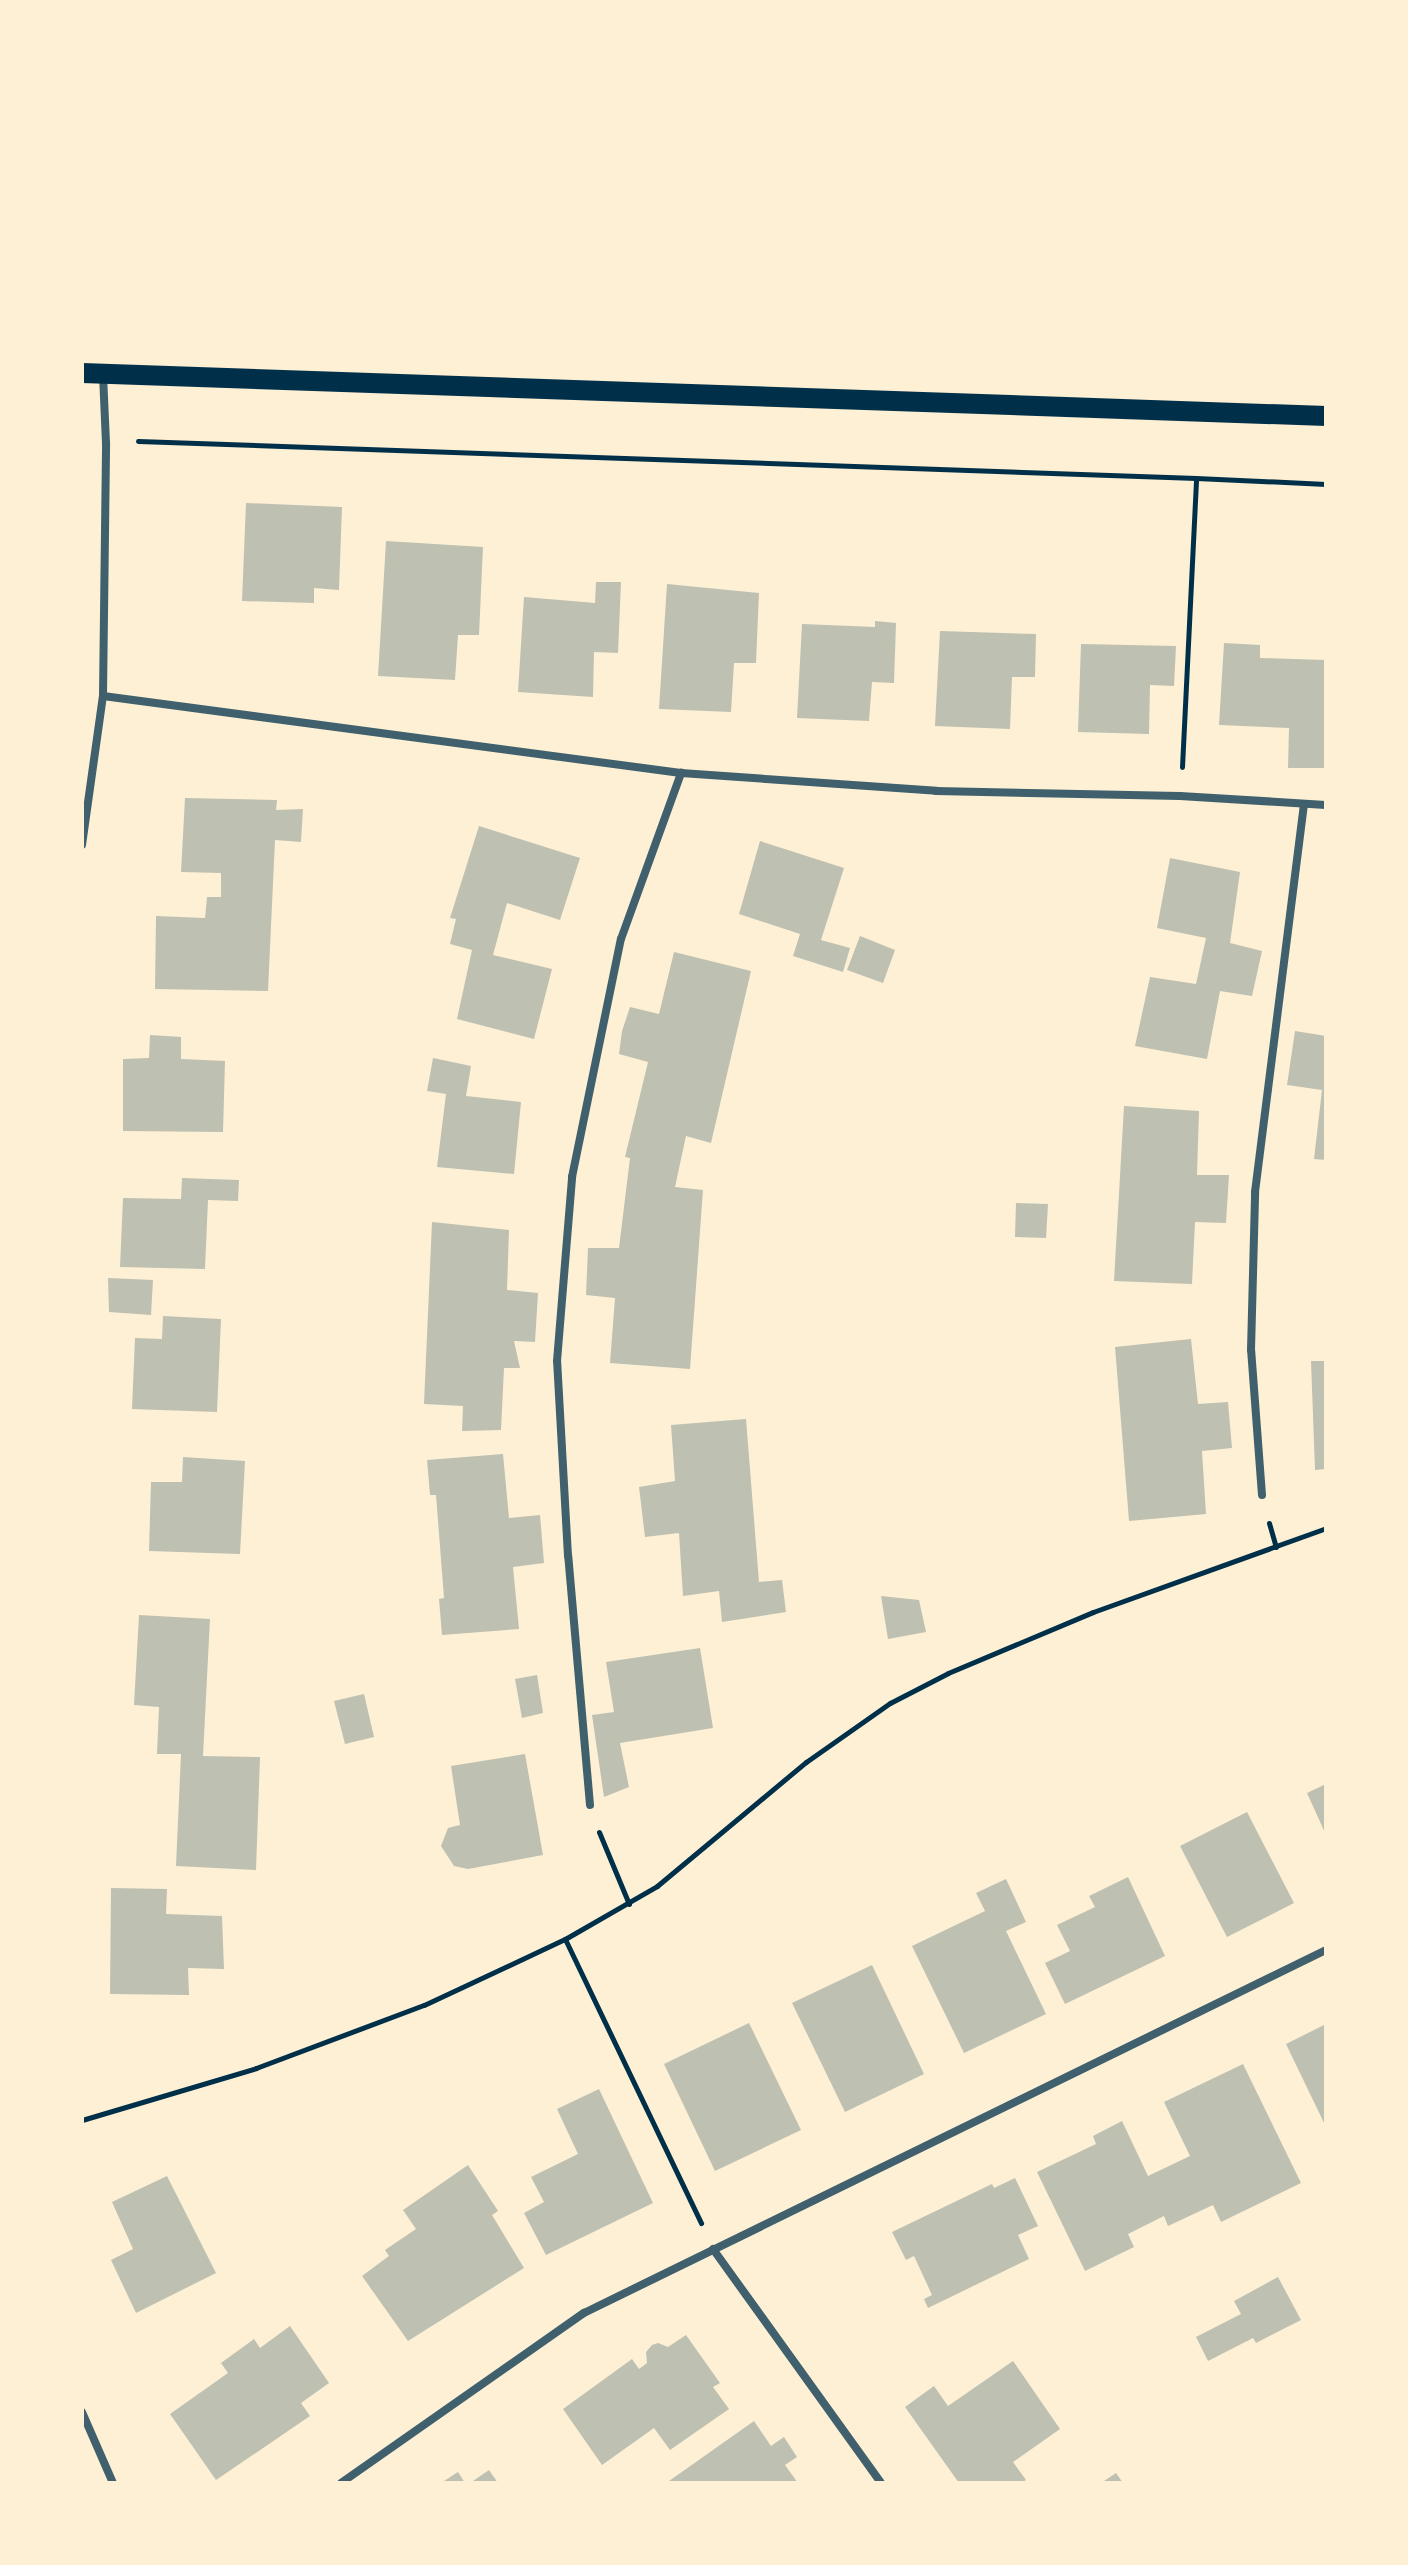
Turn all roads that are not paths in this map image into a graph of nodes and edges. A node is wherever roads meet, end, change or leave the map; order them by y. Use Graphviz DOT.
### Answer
graph roads {
  1 [pos="92,374"];
  2 [pos="1326,416"];
  3 [pos="103,696"];
  4 [pos="681,773"];
  5 [pos="1326,805"];
  6 [pos="1304,806"];
  7 [pos="82,845"];
  8 [pos="1262,1495"];
  9 [pos="590,1805"];
  10 [pos="1326,1950"];
  11 [pos="713,2249"];
  12 [pos="82,2412"];
  13 [pos="113,2483"];
  14 [pos="341,2483"];
  15 [pos="881,2483"];
  1 -- 2 [label="main road"];
  1 -- 3 [label="street"];
  3 -- 4 [label="street"];
  3 -- 7 [label="street"];
  4 -- 6 [label="street"];
  4 -- 9 [label="street"];
  5 -- 6 [label="street"];
  6 -- 8 [label="street"];
  10 -- 11 [label="street"];
  11 -- 14 [label="street"];
  11 -- 15 [label="street"];
  12 -- 13 [label="street"];
}
